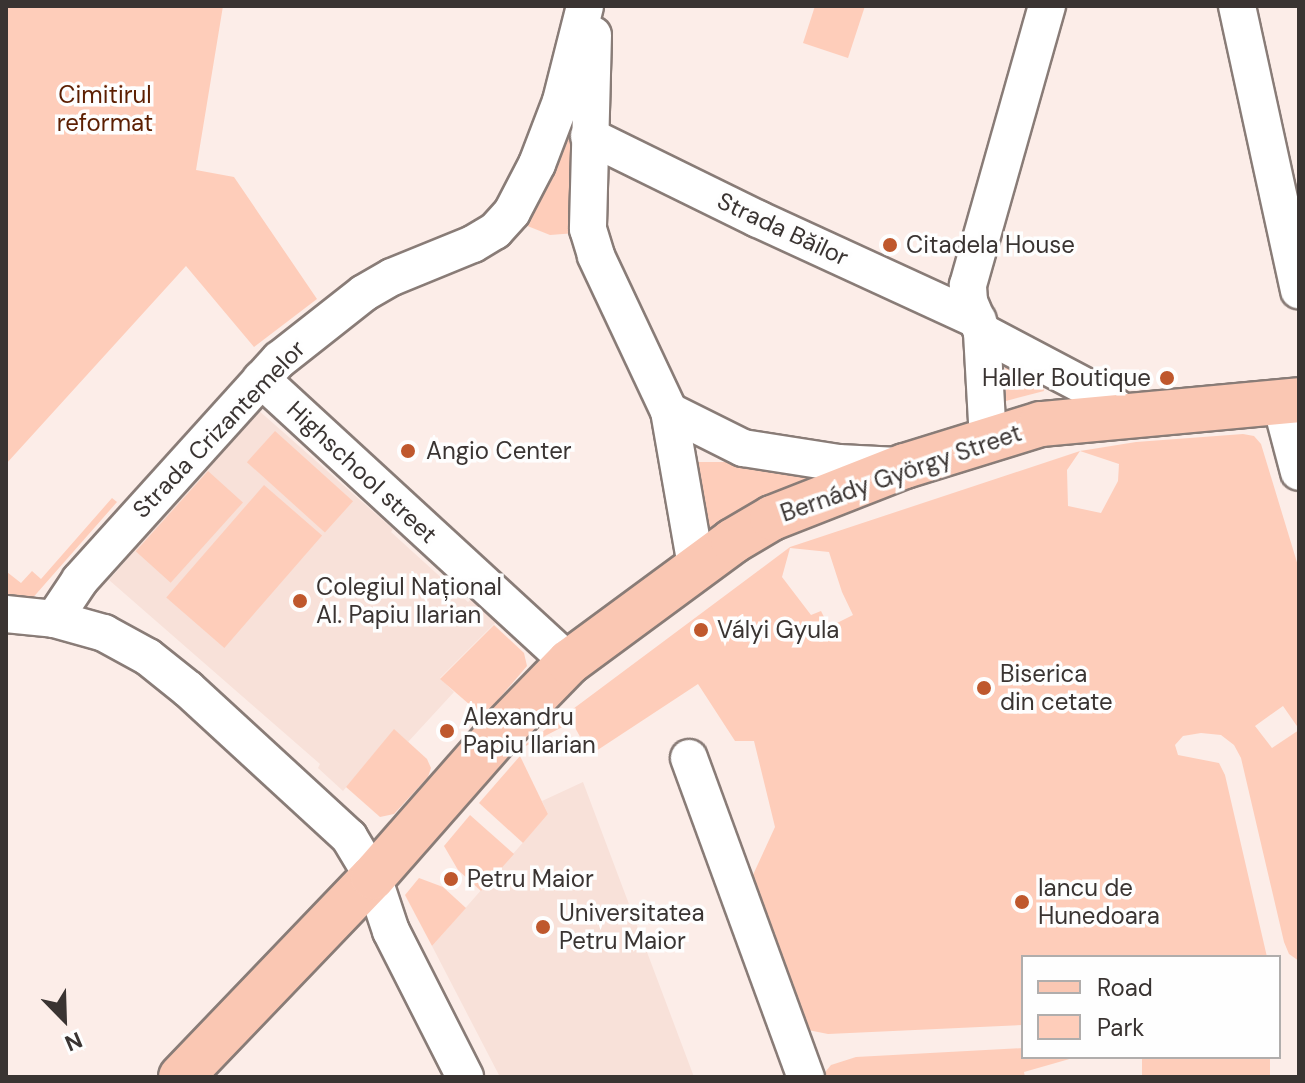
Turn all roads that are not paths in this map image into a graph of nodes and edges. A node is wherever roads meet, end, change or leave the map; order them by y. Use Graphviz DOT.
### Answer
graph roads {
  1 [pos="585,6"];
  2 [pos="593,6"];
  3 [pos="1047,6"];
  4 [pos="1237,6"];
  5 [pos="589,136"];
  6 [pos="1299,290"];
  7 [pos="980,326"];
  8 [pos="261,379"];
  9 [pos="1290,402"];
  10 [pos="669,411"];
  11 [pos="1125,414"];
  12 [pos="988,440"];
  13 [pos="905,466"];
  14 [pos="1299,472"];
  15 [pos="696,566"];
  16 [pos="6,614"];
  17 [pos="54,619"];
  18 [pos="569,662"];
  19 [pos="689,758"];
  20 [pos="373,877"];
  21 [pos="181,1077"];
  22 [pos="465,1077"];
  23 [pos="806,1077"];
  1 -- 8 [label="street, Strada Crizantemelor"];
  2 -- 5 [label="street"];
  3 -- 7 [label="street"];
  4 -- 6 [label="street"];
  5 -- 7 [label="street, Strada Băilor"];
  5 -- 10 [label="street"];
  7 -- 11 [label="street, Strada Băilor"];
  7 -- 12 [label="street"];
  8 -- 17 [label="street, Strada Crizantemelor"];
  8 -- 18 [label="street, Highschool street"];
  9 -- 11 [label="main road, Bernády György Street"];
  9 -- 14 [label="street"];
  10 -- 13 [label="street"];
  10 -- 15 [label="street"];
  11 -- 12 [label="main road, Bernády György Street"];
  12 -- 13 [label="main road, Bernády György Street"];
  13 -- 15 [label="main road, Bernády György Street"];
  15 -- 18 [label="main road, Bernády György Street"];
  16 -- 17 [label="street"];
  17 -- 20 [label="street"];
  18 -- 20 [label="main road, Bernády György Street"];
  19 -- 23 [label="street"];
  20 -- 21 [label="main road, Bernády György Street"];
  20 -- 22 [label="street"];
}
